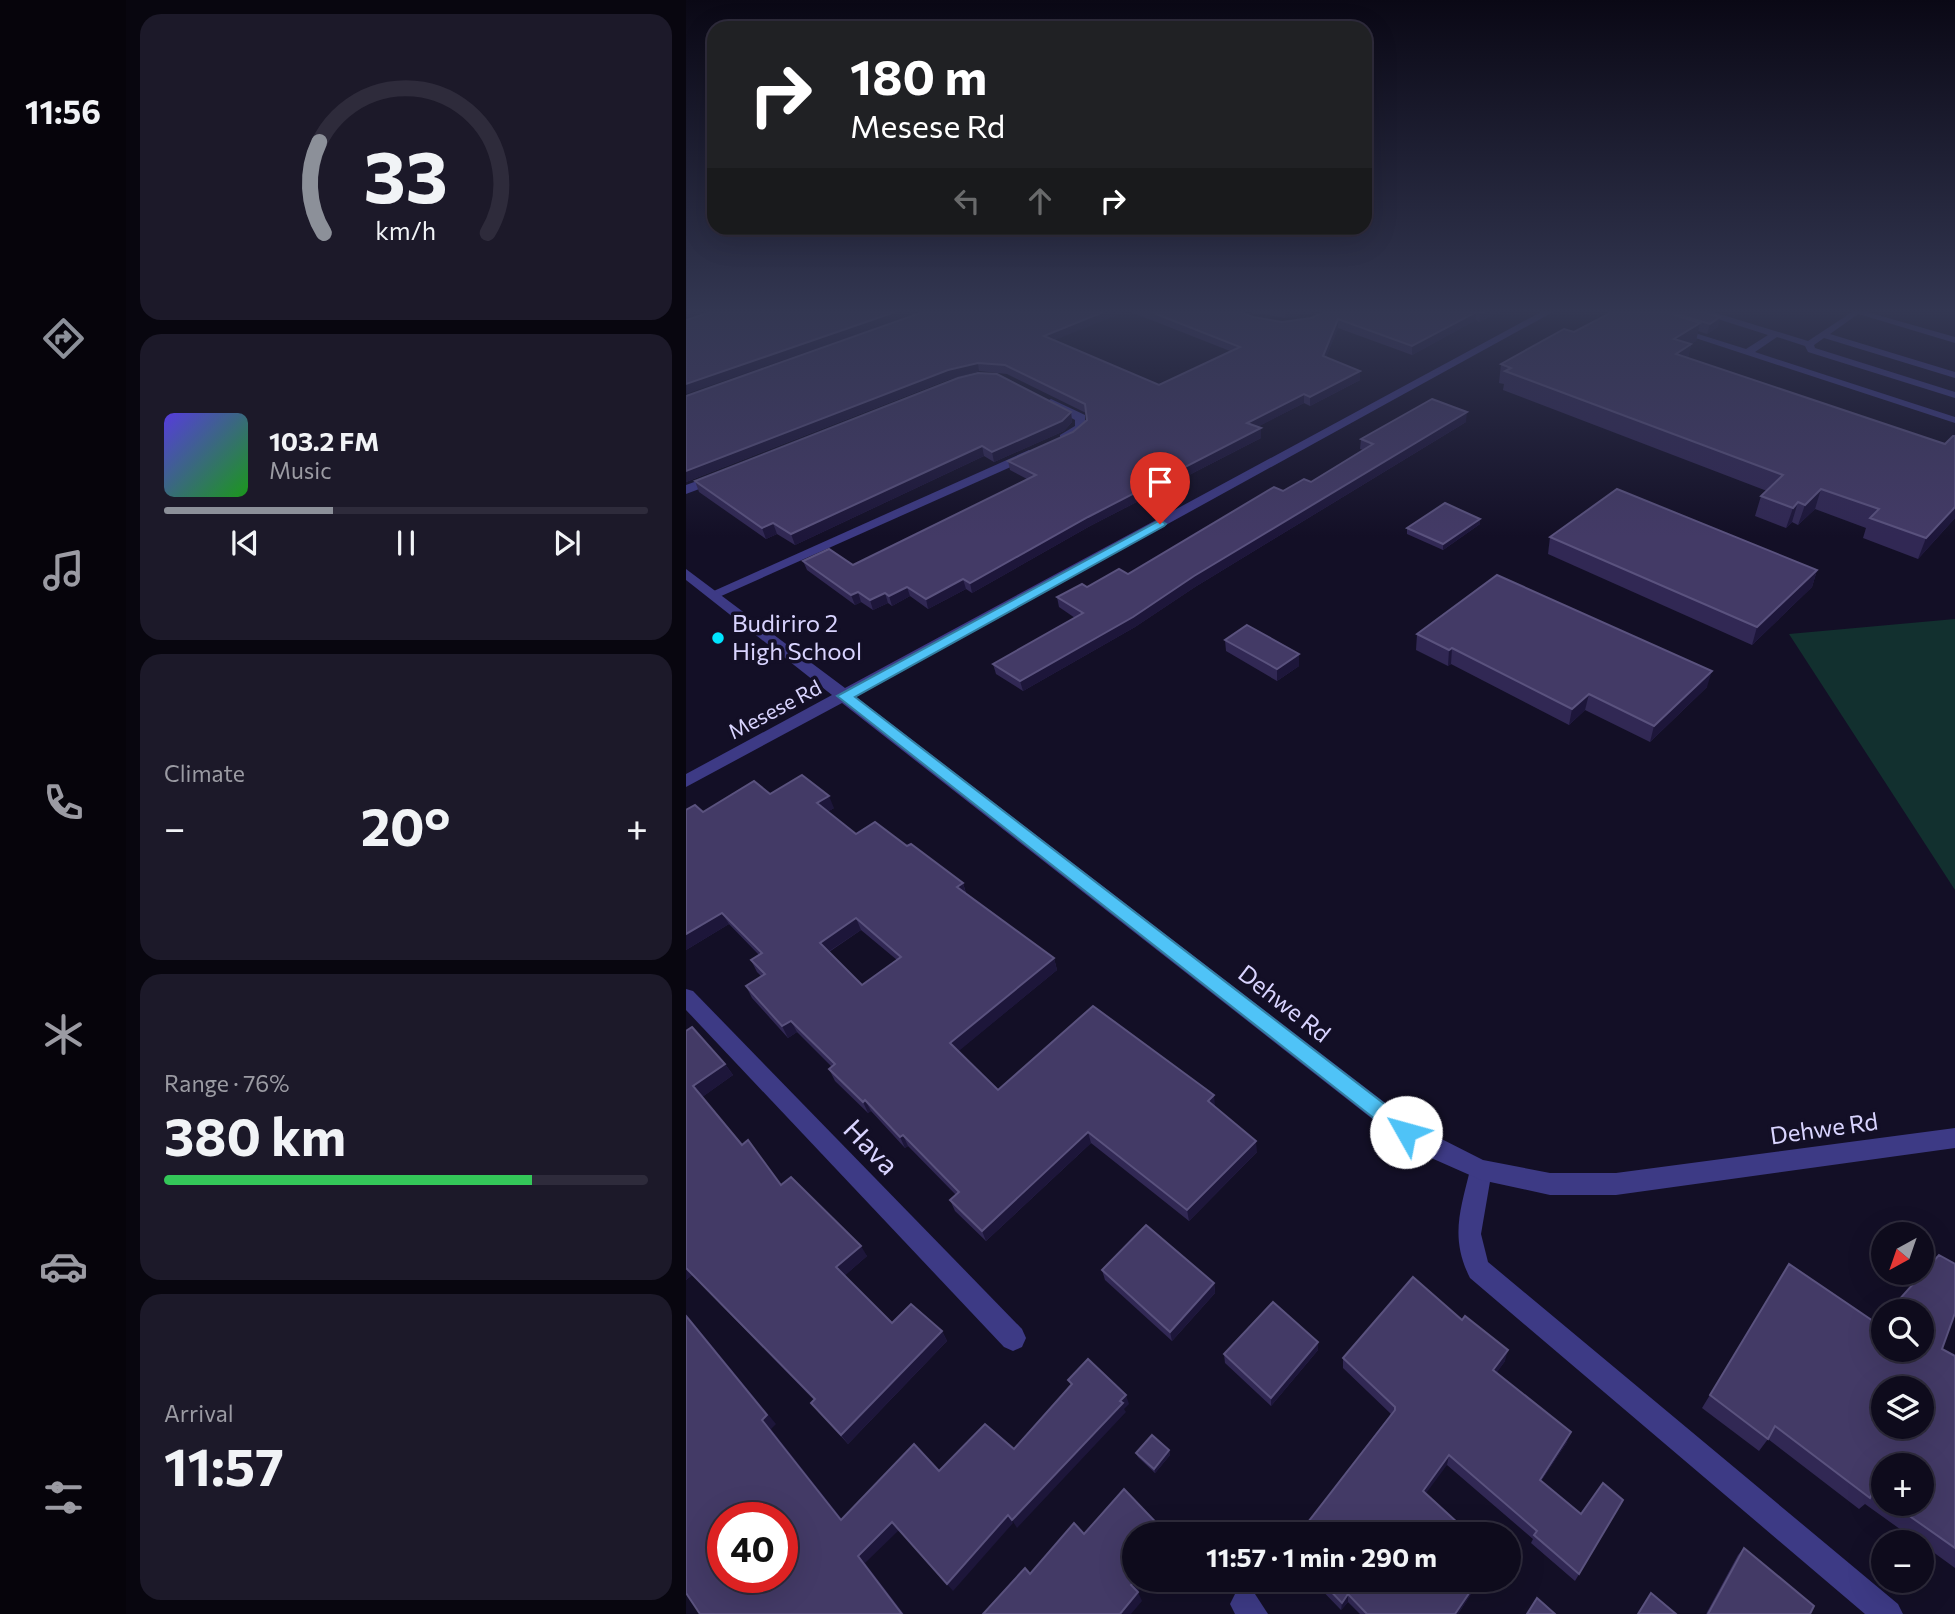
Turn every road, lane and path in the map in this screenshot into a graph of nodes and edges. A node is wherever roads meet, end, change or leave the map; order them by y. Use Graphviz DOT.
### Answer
graph roads {
  1 [pos="1410,387"];
  2 [pos="1854,387"];
  3 [pos="1930,387"];
  4 [pos="1955,395"];
  5 [pos="1039,396"];
  6 [pos="1955,420"];
  7 [pos="737,469"];
  8 [pos="686,490"];
  9 [pos="686,572"];
  10 [pos="714,594"];
  11 [pos="845,696"];
  12 [pos="686,781"];
  13 [pos="686,997"];
  14 [pos="1955,1138"];
  15 [pos="1481,1170"];
  16 [pos="1013,1338"];
  17 [pos="1888,1614"];
  1 -- 11 [label="street, Mesese Rd"];
  2 -- 6 [label="lane"];
  3 -- 4 [label="lane"];
  5 -- 10 [label="street"];
  7 -- 8 [label="street"];
  9 -- 10 [label="street, Dehwe Rd"];
  10 -- 11 [label="street, Dehwe Rd"];
  11 -- 12 [label="street, Mesese Rd"];
  11 -- 15 [label="street, Dehwe Rd"];
  13 -- 16 [label="street, Hava"];
  14 -- 15 [label="street, Dehwe Rd"];
  15 -- 17 [label="street"];
}
